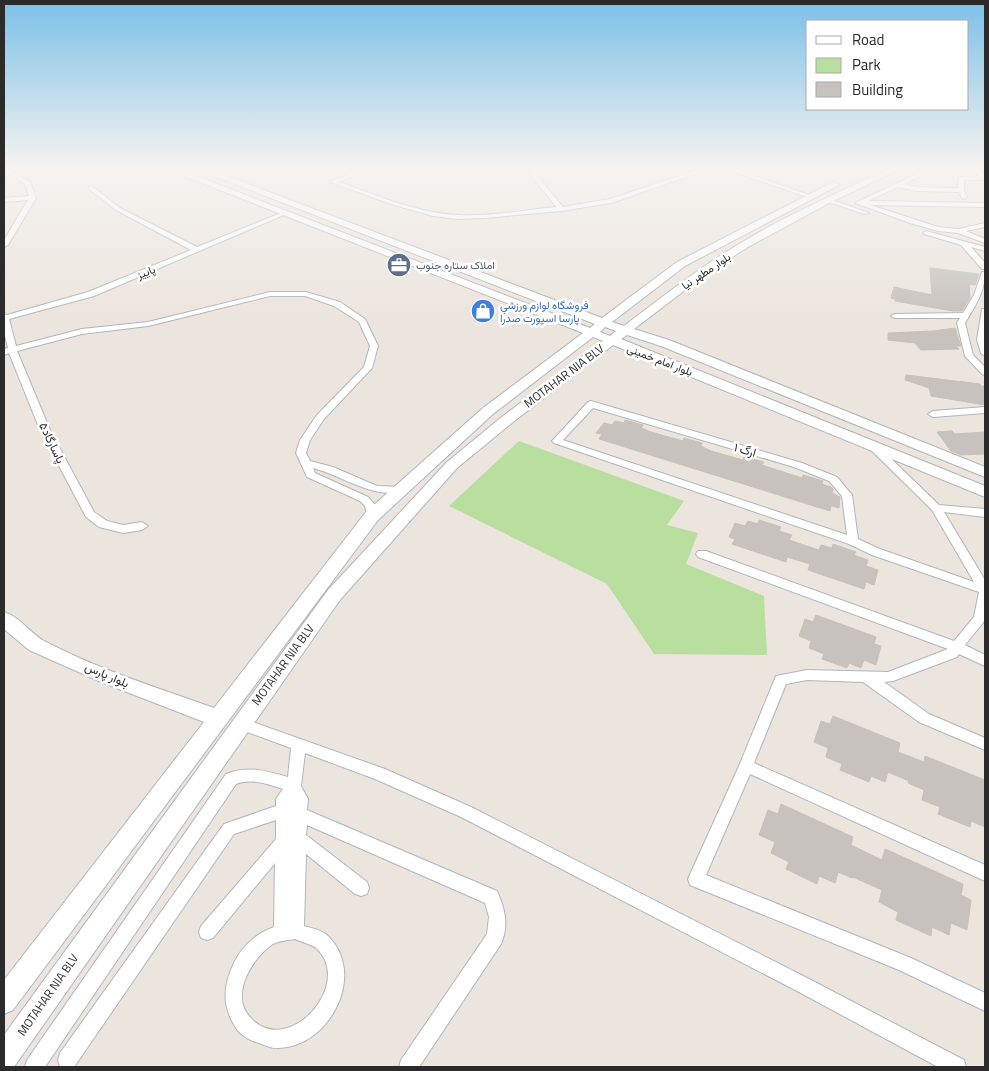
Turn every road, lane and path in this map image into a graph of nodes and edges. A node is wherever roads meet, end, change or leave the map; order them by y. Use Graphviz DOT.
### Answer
graph roads {
  1 [pos="21,217"];
  2 [pos="133,217"];
  3 [pos="276,217"];
  4 [pos="291,217"];
  5 [pos="326,217"];
  6 [pos="770,217"];
  7 [pos="796,217"];
  8 [pos="878,217"];
  9 [pos="898,217"];
  10 [pos="985,225"];
  11 [pos="959,231"];
  12 [pos="985,241"];
  13 [pos="964,244"];
  14 [pos="4,245"];
  15 [pos="985,249"];
  16 [pos="197,250"];
  17 [pos="985,267"];
  18 [pos="985,274"];
  19 [pos="985,311"];
  20 [pos="575,312"];
  21 [pos="644,315"];
  22 [pos="966,315"];
  23 [pos="895,316"];
  24 [pos="4,317"];
  25 [pos="559,322"];
  26 [pos="597,328"];
  27 [pos="618,335"];
  28 [pos="983,340"];
  29 [pos="665,343"];
  30 [pos="8,351"];
  31 [pos="985,353"];
  32 [pos="647,354"];
  33 [pos="985,372"];
  34 [pos="985,410"];
  35 [pos="933,414"];
  36 [pos="873,446"];
  37 [pos="305,463"];
  38 [pos="985,472"];
  39 [pos="402,488"];
  40 [pos="985,492"];
  41 [pos="387,501"];
  42 [pos="410,508"];
  43 [pos="936,508"];
  44 [pos="985,513"];
  45 [pos="372,516"];
  46 [pos="142,526"];
  47 [pos="853,541"];
  48 [pos="702,554"];
  49 [pos="985,590"];
  50 [pos="4,619"];
  51 [pos="957,647"];
  52 [pos="985,661"];
  53 [pos="865,676"];
  54 [pos="217,718"];
  55 [pos="241,724"];
  56 [pos="985,744"];
  57 [pos="299,745"];
  58 [pos="746,766"];
  59 [pos="294,786"];
  60 [pos="292,812"];
  61 [pos="291,840"];
  62 [pos="985,873"];
  63 [pos="361,888"];
  64 [pos="207,932"];
  65 [pos="288,932"];
  66 [pos="4,1001"];
  67 [pos="985,1002"];
  68 [pos="4,1057"];
  69 [pos="67,1060"];
  70 [pos="34,1067"];
  71 [pos="408,1067"];
  72 [pos="957,1067"];
  1 -- 14 [label="street"];
  2 -- 16 [label="street"];
  3 -- 16 [label="street, پاییز"];
  4 -- 25 [label="main road, بلوار امام خمینی"];
  5 -- 20 [label="main road, بلوار امام خمینی"];
  6 -- 26 [label="main road, بلوار مطهر نیا"];
  7 -- 21 [label="main road, بلوار مطهر نیا"];
  8 -- 13 [label="street"];
  9 -- 11 [label="street"];
  10 -- 11 [label="street"];
  11 -- 12 [label="street"];
  13 -- 15 [label="street"];
  13 -- 17 [label="street"];
  16 -- 24 [label="street, پاییز"];
  18 -- 22 [label="street"];
  19 -- 28 [label="street"];
  20 -- 25 [label="main road"];
  20 -- 26 [label="main road, بلوار امام خمینی"];
  21 -- 27 [label="main road, بلوار مطهر نیا"];
  21 -- 29 [label="main road"];
  22 -- 23 [label="street"];
  22 -- 33 [label="street"];
  24 -- 30 [label="street, پاسارگاد۵"];
  25 -- 26 [label="main road, بلوار امام خمینی"];
  26 -- 27 [label="main road, بلوار امام خمینی"];
  26 -- 27 [label="main road, بلوار امام خمینی"];
  26 -- 39 [label="main road, MOTAHAR NIA BLV"];
  27 -- 29 [label="main road, بلوار امام خمینی"];
  27 -- 32 [label="main road, بلوار امام خمینی"];
  27 -- 42 [label="main road, MOTAHAR NIA BLV"];
  28 -- 31 [label="street"];
  29 -- 32 [label="main road"];
  29 -- 38 [label="main road, بلوار امام خمینی"];
  30 -- 37 [label="street"];
  30 -- 46 [label="street, پاسارگاد۵"];
  32 -- 36 [label="main road, بلوار امام خمینی"];
  34 -- 35 [label="street"];
  36 -- 40 [label="main road, بلوار امام خمینی"];
  36 -- 43 [label="street"];
  37 -- 39 [label="street"];
  37 -- 45 [label="street"];
  39 -- 41 [label="main road, MOTAHAR NIA BLV"];
  41 -- 42 [label="main road"];
  41 -- 45 [label="main road, MOTAHAR NIA BLV"];
  42 -- 55 [label="main road, MOTAHAR NIA BLV"];
  43 -- 44 [label="street"];
  43 -- 49 [label="street"];
  45 -- 54 [label="main road, MOTAHAR NIA BLV"];
  47 -- 47 [label="street, ارگ ۱"];
  47 -- 49 [label="street"];
  48 -- 51 [label="street"];
  49 -- 51 [label="street"];
  50 -- 54 [label="main road, بلوار پارس"];
  51 -- 52 [label="street"];
  51 -- 53 [label="street"];
  53 -- 56 [label="street"];
  53 -- 58 [label="street"];
  54 -- 66 [label="main road, MOTAHAR NIA BLV"];
  55 -- 57 [label="street"];
  55 -- 68 [label="main road, MOTAHAR NIA BLV"];
  57 -- 59 [label="street"];
  57 -- 72 [label="street"];
  58 -- 62 [label="street"];
  58 -- 67 [label="street"];
  59 -- 60 [label="street"];
  59 -- 70 [label="street"];
  60 -- 61 [label="street"];
  60 -- 69 [label="street"];
  60 -- 71 [label="street"];
  61 -- 63 [label="street"];
  61 -- 64 [label="street"];
  61 -- 65 [label="street"];
  65 -- 65 [label="street"];
}
